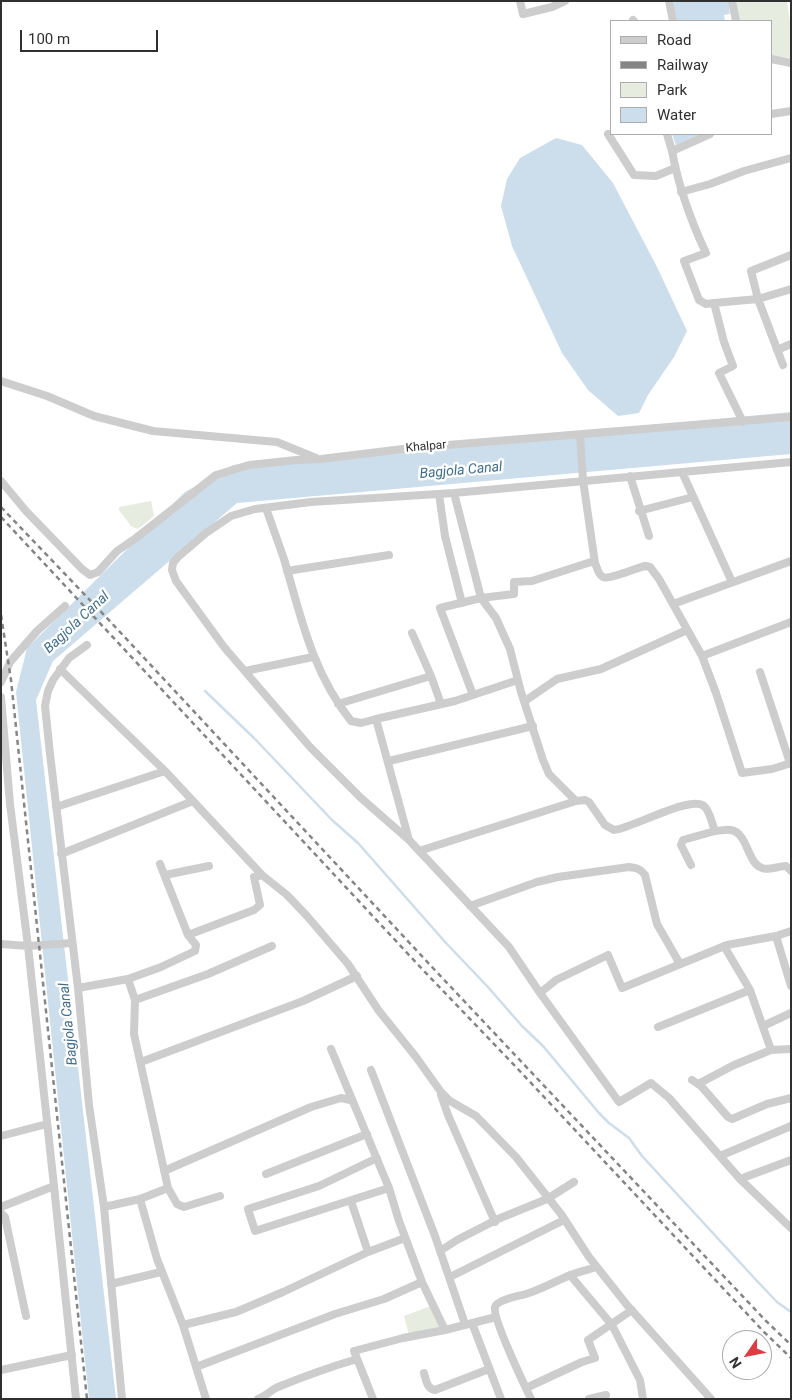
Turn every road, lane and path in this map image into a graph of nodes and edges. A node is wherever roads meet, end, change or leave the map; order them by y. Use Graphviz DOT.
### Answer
graph roads {
  1 [pos="520,1"];
  2 [pos="565,1"];
  3 [pos="669,1"];
  4 [pos="732,1"];
  5 [pos="673,20"];
  6 [pos="736,20"];
  7 [pos="772,59"];
  8 [pos="791,63"];
  9 [pos="791,111"];
  10 [pos="772,114"];
  11 [pos="608,134"];
  12 [pos="667,135"];
  13 [pos="708,135"];
  14 [pos="672,152"];
  15 [pos="791,158"];
  16 [pos="675,168"];
  17 [pos="681,192"];
  18 [pos="791,255"];
  19 [pos="791,289"];
  20 [pos="758,299"];
  21 [pos="714,303"];
  22 [pos="791,344"];
  23 [pos="777,350"];
  24 [pos="783,365"];
  25 [pos="1,381"];
  26 [pos="791,417"];
  27 [pos="743,422"];
  28 [pos="580,435"];
  29 [pos="320,460"];
  30 [pos="791,462"];
  31 [pos="682,472"];
  32 [pos="630,476"];
  33 [pos="583,480"];
  34 [pos="1,481"];
  35 [pos="454,493"];
  36 [pos="439,494"];
  37 [pos="693,497"];
  38 [pos="266,508"];
  39 [pos="639,511"];
  40 [pos="649,536"];
  41 [pos="389,555"];
  42 [pos="791,561"];
  43 [pos="595,563"];
  44 [pos="287,572"];
  45 [pos="732,582"];
  46 [pos="482,598"];
  47 [pos="462,603"];
  48 [pos="673,604"];
  49 [pos="66,606"];
  50 [pos="791,622"];
  51 [pos="687,630"];
  52 [pos="412,633"];
  53 [pos="87,645"];
  54 [pos="702,656"];
  55 [pos="313,657"];
  56 [pos="60,669"];
  57 [pos="245,671"];
  58 [pos="760,672"];
  59 [pos="431,676"];
  60 [pos="518,680"];
  61 [pos="1,682"];
  62 [pos="473,695"];
  63 [pos="1,697"];
  64 [pos="524,701"];
  65 [pos="338,704"];
  66 [pos="441,704"];
  67 [pos="376,719"];
  68 [pos="533,726"];
  69 [pos="389,761"];
  70 [pos="790,763"];
  71 [pos="165,771"];
  72 [pos="193,801"];
  73 [pos="576,801"];
  74 [pos="6,805"];
  75 [pos="56,807"];
  76 [pos="715,831"];
  77 [pos="409,840"];
  78 [pos="419,851"];
  79 [pos="61,854"];
  80 [pos="160,864"];
  81 [pos="691,865"];
  82 [pos="209,866"];
  83 [pos="791,871"];
  84 [pos="165,875"];
  85 [pos="262,875"];
  86 [pos="470,906"];
  87 [pos="791,931"];
  88 [pos="188,935"];
  89 [pos="776,936"];
  90 [pos="70,943"];
  91 [pos="1,944"];
  92 [pos="28,946"];
  93 [pos="272,946"];
  94 [pos="724,946"];
  95 [pos="680,964"];
  96 [pos="357,976"];
  97 [pos="128,979"];
  98 [pos="791,986"];
  99 [pos="78,988"];
  100 [pos="750,990"];
  101 [pos="540,993"];
  102 [pos="135,1000"];
  103 [pos="791,1013"];
  104 [pos="763,1026"];
  105 [pos="658,1027"];
  106 [pos="331,1049"];
  107 [pos="791,1049"];
  108 [pos="771,1050"];
  109 [pos="141,1062"];
  110 [pos="371,1070"];
  111 [pos="440,1092"];
  112 [pos="791,1098"];
  113 [pos="350,1100"];
  114 [pos="47,1124"];
  115 [pos="791,1126"];
  116 [pos="367,1134"];
  117 [pos="1,1136"];
  118 [pos="720,1156"];
  119 [pos="377,1158"];
  120 [pos="791,1160"];
  121 [pos="164,1171"];
  122 [pos="266,1174"];
  123 [pos="740,1179"];
  124 [pos="574,1182"];
  125 [pos="54,1186"];
  126 [pos="168,1188"];
  127 [pos="389,1188"];
  128 [pos="220,1196"];
  129 [pos="140,1198"];
  130 [pos="547,1199"];
  131 [pos="351,1201"];
  132 [pos="1,1207"];
  133 [pos="104,1207"];
  134 [pos="1,1213"];
  135 [pos="564,1220"];
  136 [pos="495,1222"];
  137 [pos="791,1228"];
  138 [pos="405,1238"];
  139 [pos="368,1252"];
  140 [pos="440,1252"];
  141 [pos="597,1267"];
  142 [pos="161,1272"];
  143 [pos="570,1275"];
  144 [pos="450,1277"];
  145 [pos="422,1282"];
  146 [pos="111,1284"];
  147 [pos="632,1310"];
  148 [pos="26,1316"];
  149 [pos="496,1317"];
  150 [pos="469,1323"];
  151 [pos="611,1324"];
  152 [pos="183,1325"];
  153 [pos="445,1330"];
  154 [pos="72,1355"];
  155 [pos="357,1359"];
  156 [pos="196,1367"];
  157 [pos="489,1369"];
  158 [pos="1,1370"];
  159 [pos="424,1373"];
  160 [pos="526,1388"];
  161 [pos="606,1395"];
  162 [pos="76,1399"];
  163 [pos="122,1399"];
  164 [pos="206,1399"];
  165 [pos="258,1399"];
  166 [pos="373,1399"];
  167 [pos="501,1399"];
  168 [pos="531,1399"];
  169 [pos="589,1399"];
  170 [pos="643,1399"];
  171 [pos="712,1399"];
  1 -- 2 [label="street"];
  3 -- 5 [label="street"];
  4 -- 6 [label="street"];
  7 -- 8 [label="street"];
  9 -- 10 [label="street"];
  11 -- 16 [label="street"];
  12 -- 14 [label="street"];
  13 -- 14 [label="street"];
  14 -- 16 [label="street"];
  15 -- 17 [label="street"];
  16 -- 17 [label="street"];
  17 -- 21 [label="street"];
  18 -- 20 [label="street"];
  19 -- 20 [label="street"];
  20 -- 21 [label="street"];
  20 -- 23 [label="street"];
  21 -- 27 [label="street"];
  22 -- 23 [label="street"];
  23 -- 24 [label="street"];
  25 -- 29 [label="street"];
  26 -- 27 [label="street, Khalpar"];
  27 -- 28 [label="street, Khalpar"];
  28 -- 29 [label="street, Khalpar"];
  28 -- 33 [label="street"];
  29 -- 34 [label="street, Khalpar"];
  30 -- 31 [label="street"];
  31 -- 32 [label="street"];
  31 -- 37 [label="street"];
  32 -- 33 [label="street"];
  32 -- 39 [label="street"];
  33 -- 35 [label="street"];
  33 -- 43 [label="street"];
  35 -- 36 [label="street"];
  35 -- 46 [label="street"];
  36 -- 38 [label="street"];
  36 -- 47 [label="street"];
  37 -- 39 [label="street"];
  37 -- 45 [label="street"];
  38 -- 44 [label="street"];
  38 -- 57 [label="street"];
  39 -- 40 [label="street"];
  41 -- 44 [label="street"];
  42 -- 45 [label="street"];
  43 -- 46 [label="street"];
  43 -- 48 [label="street"];
  44 -- 55 [label="street"];
  45 -- 48 [label="street"];
  46 -- 47 [label="street"];
  46 -- 60 [label="street"];
  47 -- 62 [label="street"];
  48 -- 51 [label="street"];
  49 -- 61 [label="street"];
  50 -- 54 [label="street"];
  51 -- 54 [label="street"];
  51 -- 64 [label="street"];
  52 -- 59 [label="street"];
  53 -- 56 [label="street"];
  54 -- 70 [label="street"];
  55 -- 57 [label="street"];
  55 -- 65 [label="street"];
  56 -- 71 [label="street"];
  56 -- 75 [label="street"];
  57 -- 77 [label="street"];
  58 -- 70 [label="street"];
  59 -- 65 [label="street"];
  59 -- 66 [label="street"];
  60 -- 62 [label="street"];
  60 -- 64 [label="street"];
  62 -- 66 [label="street"];
  63 -- 74 [label="street"];
  64 -- 68 [label="street"];
  65 -- 67 [label="street"];
  66 -- 67 [label="street"];
  67 -- 69 [label="street"];
  68 -- 69 [label="street"];
  68 -- 73 [label="street"];
  69 -- 77 [label="street"];
  71 -- 72 [label="street"];
  71 -- 75 [label="street"];
  72 -- 79 [label="street"];
  72 -- 85 [label="street"];
  73 -- 76 [label="street"];
  73 -- 78 [label="street"];
  74 -- 92 [label="street"];
  75 -- 79 [label="street"];
  76 -- 81 [label="street"];
  76 -- 83 [label="street"];
  77 -- 78 [label="street"];
  78 -- 86 [label="street"];
  79 -- 90 [label="street"];
  80 -- 84 [label="street"];
  82 -- 84 [label="street"];
  84 -- 88 [label="street"];
  85 -- 88 [label="street"];
  85 -- 96 [label="street"];
  86 -- 95 [label="street"];
  86 -- 101 [label="street"];
  87 -- 89 [label="street"];
  88 -- 97 [label="street"];
  89 -- 94 [label="street"];
  89 -- 98 [label="street"];
  90 -- 92 [label="street"];
  90 -- 99 [label="street"];
  91 -- 92 [label="street"];
  92 -- 114 [label="street"];
  93 -- 102 [label="street"];
  94 -- 95 [label="street"];
  94 -- 100 [label="street"];
  95 -- 101 [label="street"];
  96 -- 109 [label="street"];
  96 -- 111 [label="street"];
  97 -- 99 [label="street"];
  97 -- 102 [label="street"];
  99 -- 133 [label="street"];
  100 -- 104 [label="street"];
  100 -- 105 [label="street"];
  101 -- 118 [label="street"];
  102 -- 109 [label="street"];
  103 -- 104 [label="street"];
  104 -- 108 [label="street"];
  106 -- 113 [label="street"];
  107 -- 108 [label="street"];
  108 -- 112 [label="street"];
  109 -- 121 [label="street"];
  110 -- 140 [label="street"];
  111 -- 130 [label="street"];
  111 -- 136 [label="street"];
  113 -- 116 [label="street"];
  113 -- 121 [label="street"];
  114 -- 117 [label="street"];
  114 -- 125 [label="street"];
  115 -- 118 [label="street"];
  116 -- 119 [label="street"];
  116 -- 122 [label="street"];
  118 -- 123 [label="street"];
  119 -- 127 [label="street"];
  119 -- 131 [label="street"];
  120 -- 123 [label="street"];
  121 -- 126 [label="street"];
  123 -- 137 [label="street"];
  124 -- 130 [label="street"];
  125 -- 132 [label="street"];
  125 -- 154 [label="street"];
  126 -- 128 [label="street"];
  126 -- 129 [label="street"];
  127 -- 131 [label="street"];
  127 -- 138 [label="street"];
  129 -- 133 [label="street"];
  129 -- 142 [label="street"];
  130 -- 135 [label="street"];
  130 -- 136 [label="street"];
  131 -- 139 [label="street"];
  133 -- 146 [label="street"];
  134 -- 148 [label="street"];
  135 -- 141 [label="street"];
  135 -- 144 [label="street"];
  136 -- 140 [label="street"];
  138 -- 139 [label="street"];
  138 -- 145 [label="street"];
  139 -- 152 [label="street"];
  140 -- 144 [label="street"];
  141 -- 143 [label="street"];
  141 -- 147 [label="street"];
  142 -- 146 [label="street"];
  142 -- 152 [label="street"];
  143 -- 149 [label="street"];
  143 -- 151 [label="street"];
  144 -- 150 [label="street"];
  145 -- 153 [label="street"];
  145 -- 156 [label="street"];
  146 -- 163 [label="street"];
  147 -- 151 [label="street"];
  147 -- 171 [label="street"];
  149 -- 150 [label="street"];
  149 -- 160 [label="street"];
  150 -- 153 [label="street"];
  150 -- 157 [label="street"];
  151 -- 160 [label="street"];
  151 -- 170 [label="street"];
  152 -- 156 [label="street"];
  153 -- 155 [label="street"];
  154 -- 158 [label="street"];
  154 -- 162 [label="street"];
  155 -- 165 [label="street"];
  155 -- 166 [label="street"];
  156 -- 164 [label="street"];
  157 -- 159 [label="street"];
  157 -- 167 [label="street"];
  160 -- 168 [label="street"];
  161 -- 169 [label="street"];
}
